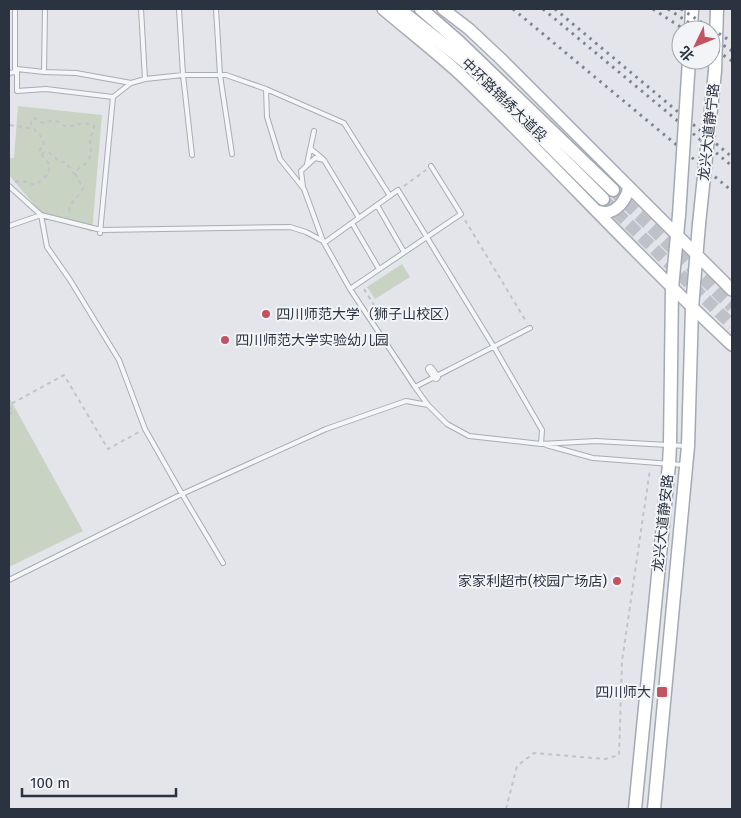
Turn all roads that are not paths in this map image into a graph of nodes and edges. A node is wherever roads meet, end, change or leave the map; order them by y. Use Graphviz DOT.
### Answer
graph roads {
  1 [pos="15,9"];
  2 [pos="45,9"];
  3 [pos="141,9"];
  4 [pos="179,9"];
  5 [pos="216,9"];
  6 [pos="383,9"];
  7 [pos="399,9"];
  8 [pos="422,9"];
  9 [pos="443,9"];
  10 [pos="717,9"];
  11 [pos="688,70"];
  12 [pos="16,71"];
  13 [pos="44,72"];
  14 [pos="9,73"];
  15 [pos="183,75"];
  16 [pos="220,75"];
  17 [pos="145,79"];
  18 [pos="131,82"];
  19 [pos="266,89"];
  20 [pos="113,98"];
  21 [pos="314,131"];
  22 [pos="311,149"];
  23 [pos="232,154"];
  24 [pos="192,155"];
  25 [pos="324,160"];
  26 [pos="307,164"];
  27 [pos="431,166"];
  28 [pos="9,186"];
  29 [pos="629,187"];
  30 [pos="304,189"];
  31 [pos="613,190"];
  32 [pos="390,196"];
  33 [pos="603,198"];
  34 [pos="377,205"];
  35 [pos="597,211"];
  36 [pos="41,215"];
  37 [pos="359,218"];
  38 [pos="352,223"];
  39 [pos="9,226"];
  40 [pos="101,231"];
  41 [pos="678,236"];
  42 [pos="427,238"];
  43 [pos="323,242"];
  44 [pos="404,252"];
  45 [pos="697,255"];
  46 [pos="379,269"];
  47 [pos="672,288"];
  48 [pos="350,289"];
  49 [pos="732,290"];
  50 [pos="692,308"];
  51 [pos="530,328"];
  52 [pos="732,345"];
  53 [pos="494,347"];
  54 [pos="430,369"];
  55 [pos="436,377"];
  56 [pos="415,387"];
  57 [pos="428,405"];
  58 [pos="541,444"];
  59 [pos="670,445"];
  60 [pos="688,446"];
  61 [pos="669,464"];
  62 [pos="687,465"];
  63 [pos="182,494"];
  64 [pos="223,563"];
  65 [pos="9,580"];
  66 [pos="635,809"];
  67 [pos="654,809"];
  1 -- 12 [label="lane"];
  2 -- 13 [label="lane"];
  3 -- 17 [label="lane"];
  4 -- 15 [label="lane"];
  5 -- 16 [label="lane"];
  6 -- 35 [label="main road"];
  7 -- 33 [label="main road, 中环路锦绣大道段"];
  8 -- 31 [label="main road, 中环路锦绣大道段"];
  9 -- 29 [label="main road"];
  10 -- 45 [label="main road, 龙兴大道静宁路, bridge"];
  11 -- 41 [label="main road, 龙兴大道静宁路, bridge"];
  12 -- 13 [label="lane"];
  12 -- 14 [label="lane"];
  12 -- 20 [label="lane"];
  13 -- 18 [label="lane"];
  15 -- 16 [label="lane"];
  15 -- 17 [label="lane"];
  15 -- 24 [label="lane"];
  16 -- 19 [label="lane"];
  16 -- 23 [label="lane"];
  17 -- 18 [label="lane"];
  18 -- 20 [label="lane"];
  19 -- 30 [label="lane"];
  19 -- 32 [label="lane"];
  20 -- 40 [label="lane"];
  21 -- 22 [label="lane"];
  22 -- 25 [label="lane"];
  22 -- 26 [label="lane"];
  25 -- 26 [label="lane"];
  25 -- 37 [label="lane"];
  26 -- 30 [label="lane"];
  27 -- 42 [label="lane"];
  28 -- 36 [label="lane"];
  29 -- 35 [label="main road"];
  29 -- 41 [label="main road"];
  30 -- 43 [label="lane"];
  32 -- 34 [label="lane"];
  32 -- 42 [label="lane"];
  34 -- 37 [label="lane"];
  34 -- 44 [label="lane"];
  35 -- 47 [label="main road"];
  36 -- 39 [label="lane"];
  36 -- 40 [label="lane"];
  36 -- 63 [label="lane"];
  37 -- 38 [label="lane"];
  38 -- 43 [label="lane"];
  38 -- 46 [label="lane"];
  40 -- 43 [label="lane"];
  41 -- 45 [label="main road"];
  41 -- 47 [label="main road, 龙兴大道静安路"];
  42 -- 44 [label="lane"];
  42 -- 53 [label="lane"];
  43 -- 48 [label="lane"];
  44 -- 46 [label="lane"];
  45 -- 49 [label="main road"];
  45 -- 50 [label="main road, 龙兴大道静安路"];
  46 -- 48 [label="lane"];
  47 -- 50 [label="main road"];
  47 -- 59 [label="main road, 龙兴大道静安路"];
  48 -- 56 [label="lane"];
  50 -- 52 [label="main road"];
  50 -- 60 [label="main road, 龙兴大道静安路"];
  51 -- 53 [label="lane"];
  53 -- 55 [label="lane"];
  53 -- 58 [label="lane"];
  54 -- 55 [label="street"];
  55 -- 56 [label="lane"];
  56 -- 57 [label="lane"];
  57 -- 58 [label="lane"];
  57 -- 63 [label="lane"];
  58 -- 59 [label="lane"];
  58 -- 61 [label="lane"];
  59 -- 60 [label="lane"];
  59 -- 61 [label="main road, 龙兴大道静安路"];
  60 -- 62 [label="main road, 龙兴大道静安路"];
  61 -- 62 [label="lane"];
  61 -- 66 [label="main road, 龙兴大道静安路"];
  62 -- 67 [label="main road, 龙兴大道静安路"];
  63 -- 64 [label="lane"];
  63 -- 65 [label="lane"];
}
